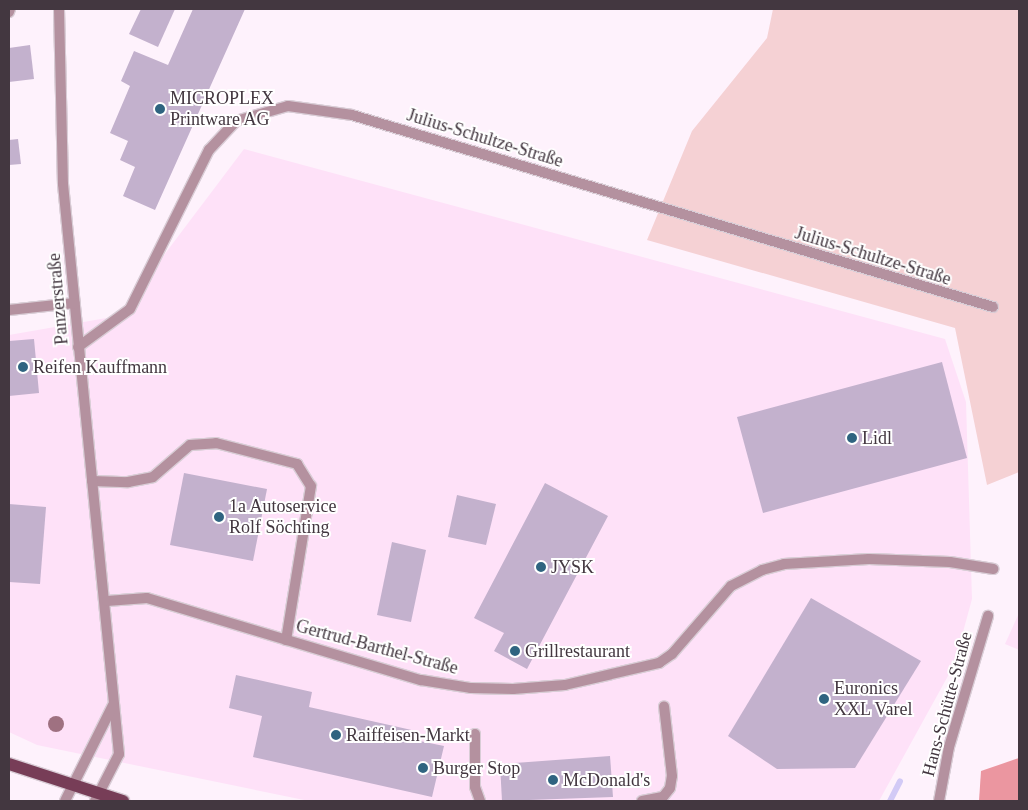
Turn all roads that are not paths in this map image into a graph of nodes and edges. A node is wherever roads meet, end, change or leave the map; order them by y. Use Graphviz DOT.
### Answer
graph roads {
  1 [pos="60,9"];
  2 [pos="75,303"];
  3 [pos="992,307"];
  4 [pos="9,310"];
  5 [pos="78,347"];
  6 [pos="92,481"];
  7 [pos="993,569"];
  8 [pos="107,601"];
  9 [pos="988,616"];
  10 [pos="286,640"];
  11 [pos="114,704"];
  12 [pos="664,706"];
  13 [pos="475,734"];
  14 [pos="9,764"];
  15 [pos="72,786"];
  16 [pos="97,798"];
  17 [pos="65,801"];
  18 [pos="123,801"];
  19 [pos="480,801"];
  20 [pos="642,801"];
  21 [pos="939,801"];
  1 -- 2 [label="street, Panzerstraße"];
  2 -- 4 [label="street"];
  2 -- 5 [label="street, Panzerstraße"];
  3 -- 5 [label="street, Julius-Schultze-Straße"];
  5 -- 6 [label="street, Panzerstraße"];
  6 -- 8 [label="street, Panzerstraße"];
  6 -- 10 [label="street"];
  7 -- 10 [label="street, Gertrud-Barthel-Straße"];
  8 -- 10 [label="street, Gertrud-Barthel-Straße"];
  8 -- 11 [label="street, Panzerstraße"];
  9 -- 21 [label="street, Hans-Schütte-Straße"];
  11 -- 15 [label="street"];
  11 -- 16 [label="street, Panzerstraße"];
  12 -- 20 [label="street"];
  13 -- 19 [label="street"];
  14 -- 15 [label="main road"];
  15 -- 16 [label="main road"];
  15 -- 17 [label="street"];
  16 -- 18 [label="main road"];
}
